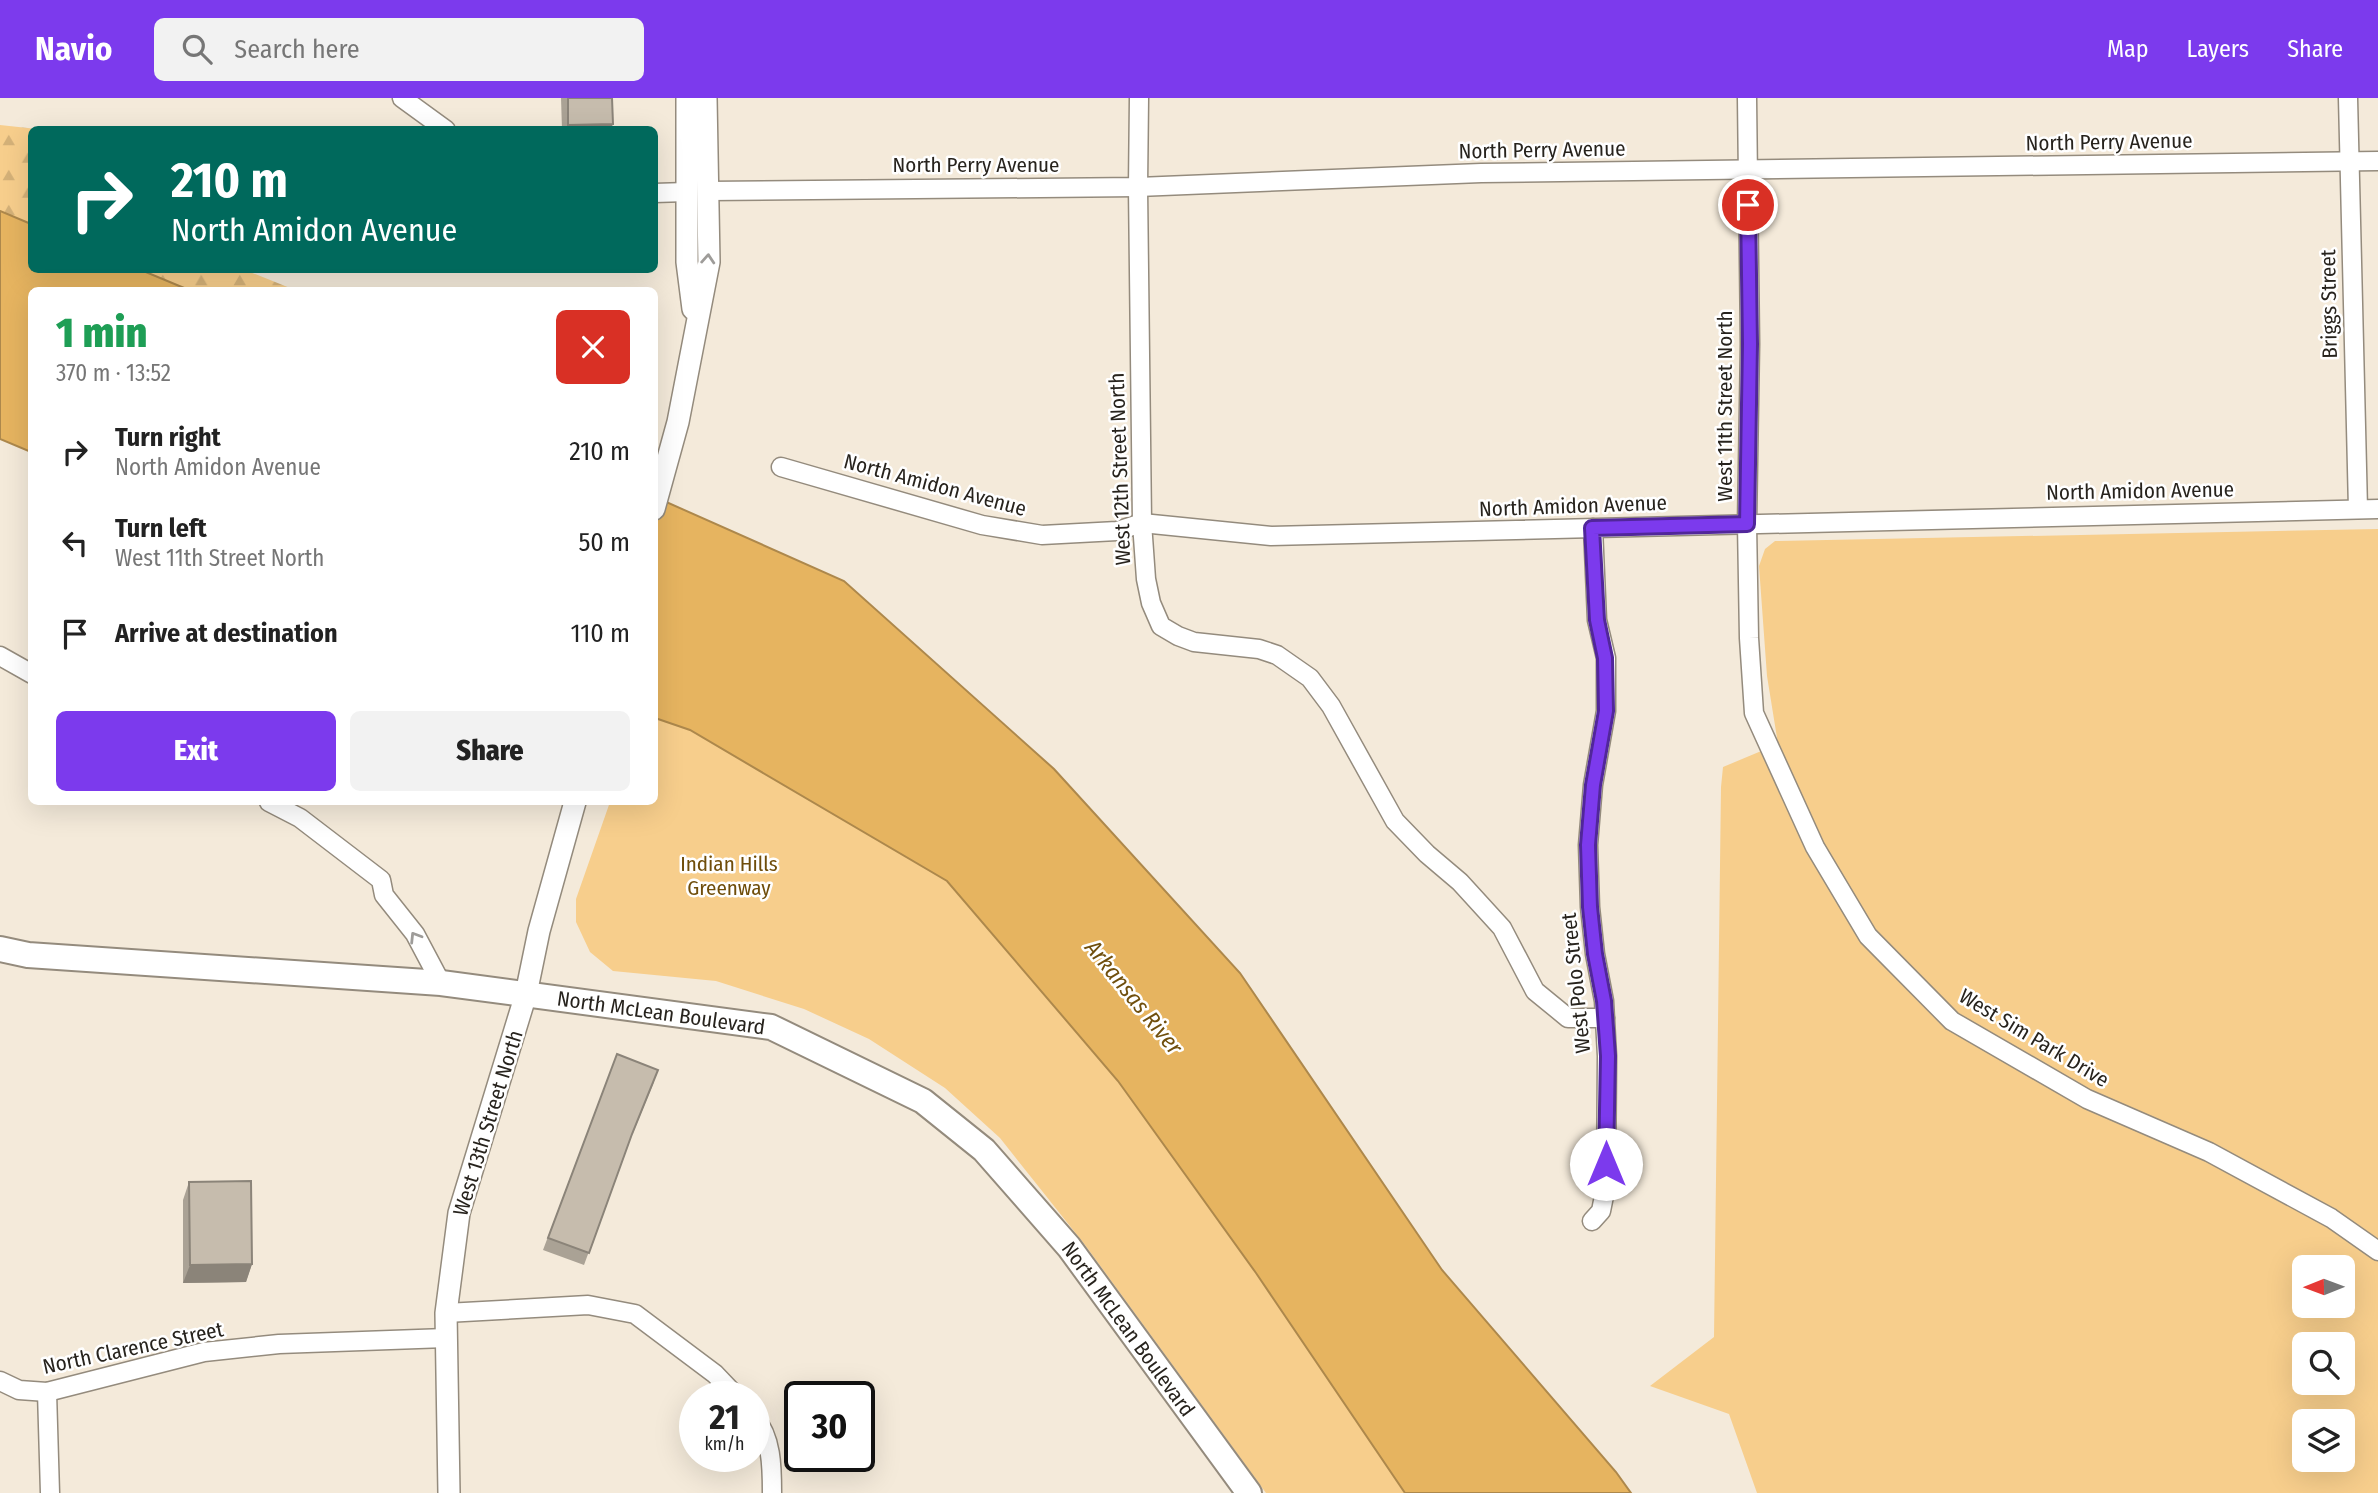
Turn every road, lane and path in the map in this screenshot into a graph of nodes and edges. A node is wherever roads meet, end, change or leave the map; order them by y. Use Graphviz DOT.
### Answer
graph roads {
  1 [pos="687,98"];
  2 [pos="706,98"];
  3 [pos="1139,98"];
  4 [pos="1746,98"];
  5 [pos="2348,98"];
  6 [pos="410,101"];
  7 [pos="441,126"];
  8 [pos="2378,161"];
  9 [pos="2350,162"];
  10 [pos="1748,170"];
  11 [pos="1138,187"];
  12 [pos="697,192"];
  13 [pos="658,193"];
  14 [pos="781,467"];
  15 [pos="658,494"];
  16 [pos="2357,509"];
  17 [pos="2378,509"];
  18 [pos="1142,523"];
  19 [pos="1747,524"];
  20 [pos="1592,528"];
  21 [pos="0,656"];
  22 [pos="28,672"];
  23 [pos="1754,713"];
  24 [pos="275,805"];
  25 [pos="574,805"];
  26 [pos="0,948"];
  27 [pos="441,983"];
  28 [pos="526,994"];
  29 [pos="1605,1018"];
  30 [pos="1592,1220"];
  31 [pos="2378,1251"];
  32 [pos="446,1313"];
  33 [pos="446,1338"];
  34 [pos="0,1381"];
  35 [pos="722,1381"];
  36 [pos="47,1392"];
  37 [pos="770,1453"];
  38 [pos="50,1493"];
  39 [pos="449,1493"];
  40 [pos="772,1493"];
  41 [pos="1249,1493"];
  1 -- 12 [label="street"];
  2 -- 12 [label="street"];
  3 -- 11 [label="street, West 12th Street North"];
  4 -- 10 [label="street, West 11th Street North"];
  5 -- 9 [label="street, Briggs Street"];
  6 -- 7 [label="street"];
  8 -- 9 [label="street, North Perry Avenue"];
  9 -- 10 [label="street, North Perry Avenue"];
  9 -- 16 [label="street, Briggs Street"];
  10 -- 11 [label="street, North Perry Avenue"];
  10 -- 19 [label="street, West 11th Street North"];
  11 -- 12 [label="street, North Perry Avenue"];
  11 -- 18 [label="street, West 12th Street North"];
  12 -- 13 [label="street, North Perry Avenue"];
  12 -- 15 [label="street"];
  14 -- 18 [label="street, North Amidon Avenue"];
  16 -- 17 [label="street, North Amidon Avenue"];
  16 -- 19 [label="street, North Amidon Avenue"];
  18 -- 20 [label="street, North Amidon Avenue"];
  18 -- 29 [label="street, West 12th Street North"];
  19 -- 20 [label="street, North Amidon Avenue"];
  19 -- 23 [label="street, West 11th Street North"];
  20 -- 29 [label="street, West Polo Street"];
  21 -- 22 [label="street"];
  23 -- 31 [label="street, West Sim Park Drive"];
  27 -- 24 [label="street, one-way"];
  25 -- 28 [label="street, West 13th Street North"];
  26 -- 27 [label="main road, North McLean Boulevard"];
  27 -- 28 [label="main road, North McLean Boulevard"];
  28 -- 32 [label="street, West 13th Street North"];
  28 -- 41 [label="main road, North McLean Boulevard"];
  29 -- 30 [label="street, West Polo Street"];
  32 -- 33 [label="street, West 13th Street North"];
  32 -- 35 [label="street"];
  33 -- 36 [label="street, North Clarence Street"];
  33 -- 39 [label="street, West 13th Street North"];
  34 -- 36 [label="street, North Clarence Street"];
  36 -- 38 [label="street"];
  37 -- 40 [label="street"];
}
